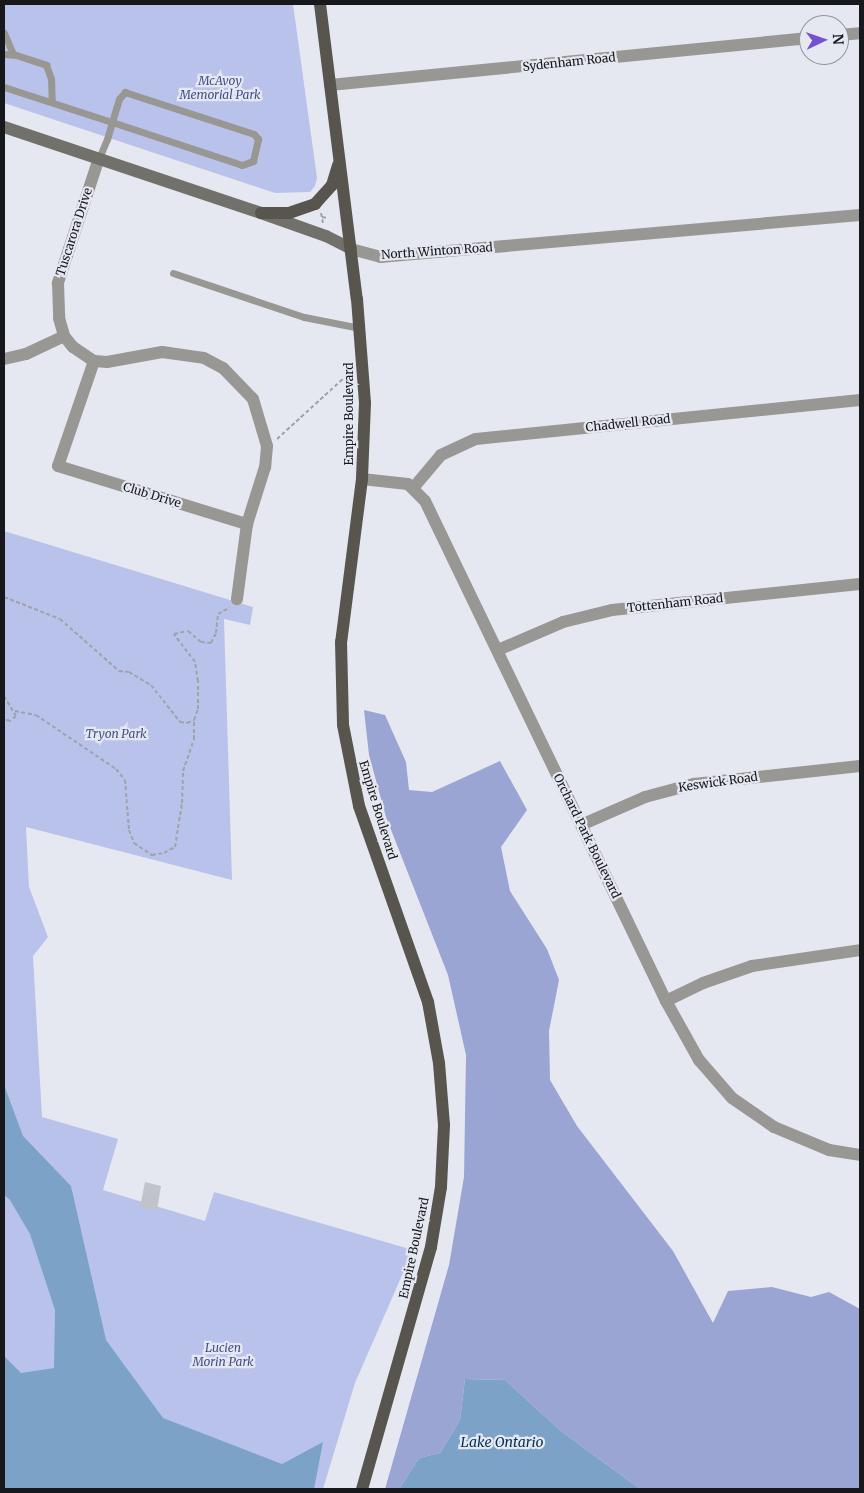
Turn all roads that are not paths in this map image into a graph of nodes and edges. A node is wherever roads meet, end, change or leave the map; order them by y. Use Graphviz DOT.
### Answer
graph roads {
  1 [pos="320,4"];
  2 [pos="4,33"];
  3 [pos="799,39"];
  4 [pos="4,54"];
  5 [pos="13,54"];
  6 [pos="330,86"];
  7 [pos="4,87"];
  8 [pos="52,102"];
  9 [pos="112,122"];
  10 [pos="4,127"];
  11 [pos="339,155"];
  12 [pos="99,158"];
  13 [pos="260,213"];
  14 [pos="860,215"];
  15 [pos="351,249"];
  16 [pos="173,273"];
  17 [pos="360,328"];
  18 [pos="64,336"];
  19 [pos="4,359"];
  20 [pos="94,361"];
  21 [pos="860,400"];
  22 [pos="362,479"];
  23 [pos="414,487"];
  24 [pos="247,524"];
  25 [pos="860,584"];
  26 [pos="237,599"];
  27 [pos="498,650"];
  28 [pos="860,766"];
  29 [pos="582,825"];
  30 [pos="860,950"];
  31 [pos="666,1001"];
  32 [pos="860,1155"];
  33 [pos="362,1489"];
  1 -- 6 [label="main road, Empire Boulevard"];
  2 -- 5 [label="lane"];
  3 -- 6 [label="street, Sydenham Road"];
  4 -- 5 [label="lane"];
  5 -- 8 [label="lane"];
  6 -- 11 [label="main road, Empire Boulevard"];
  7 -- 8 [label="lane"];
  8 -- 9 [label="lane"];
  9 -- 9 [label="lane"];
  9 -- 12 [label="lane"];
  10 -- 12 [label="main road, North Winton Road"];
  11 -- 13 [label="main road"];
  11 -- 15 [label="main road, Empire Boulevard"];
  12 -- 13 [label="main road, North Winton Road"];
  12 -- 18 [label="street, Tuscarora Drive"];
  13 -- 15 [label="main road, North Winton Road"];
  14 -- 15 [label="street, North Winton Road"];
  15 -- 17 [label="main road, Empire Boulevard"];
  16 -- 17 [label="lane"];
  17 -- 22 [label="main road, Empire Boulevard"];
  18 -- 19 [label="street"];
  18 -- 20 [label="street"];
  20 -- 24 [label="street"];
  20 -- 24 [label="street, Club Drive"];
  21 -- 23 [label="street, Chadwell Road"];
  22 -- 23 [label="street"];
  22 -- 33 [label="main road, Empire Boulevard"];
  23 -- 27 [label="street, Orchard Park Boulevard"];
  24 -- 26 [label="street"];
  25 -- 27 [label="street, Tottenham Road"];
  27 -- 29 [label="street, Orchard Park Boulevard"];
  28 -- 29 [label="street, Keswick Road"];
  29 -- 31 [label="street, Orchard Park Boulevard"];
  30 -- 31 [label="street"];
  31 -- 32 [label="street, Orchard Park Boulevard"];
}
